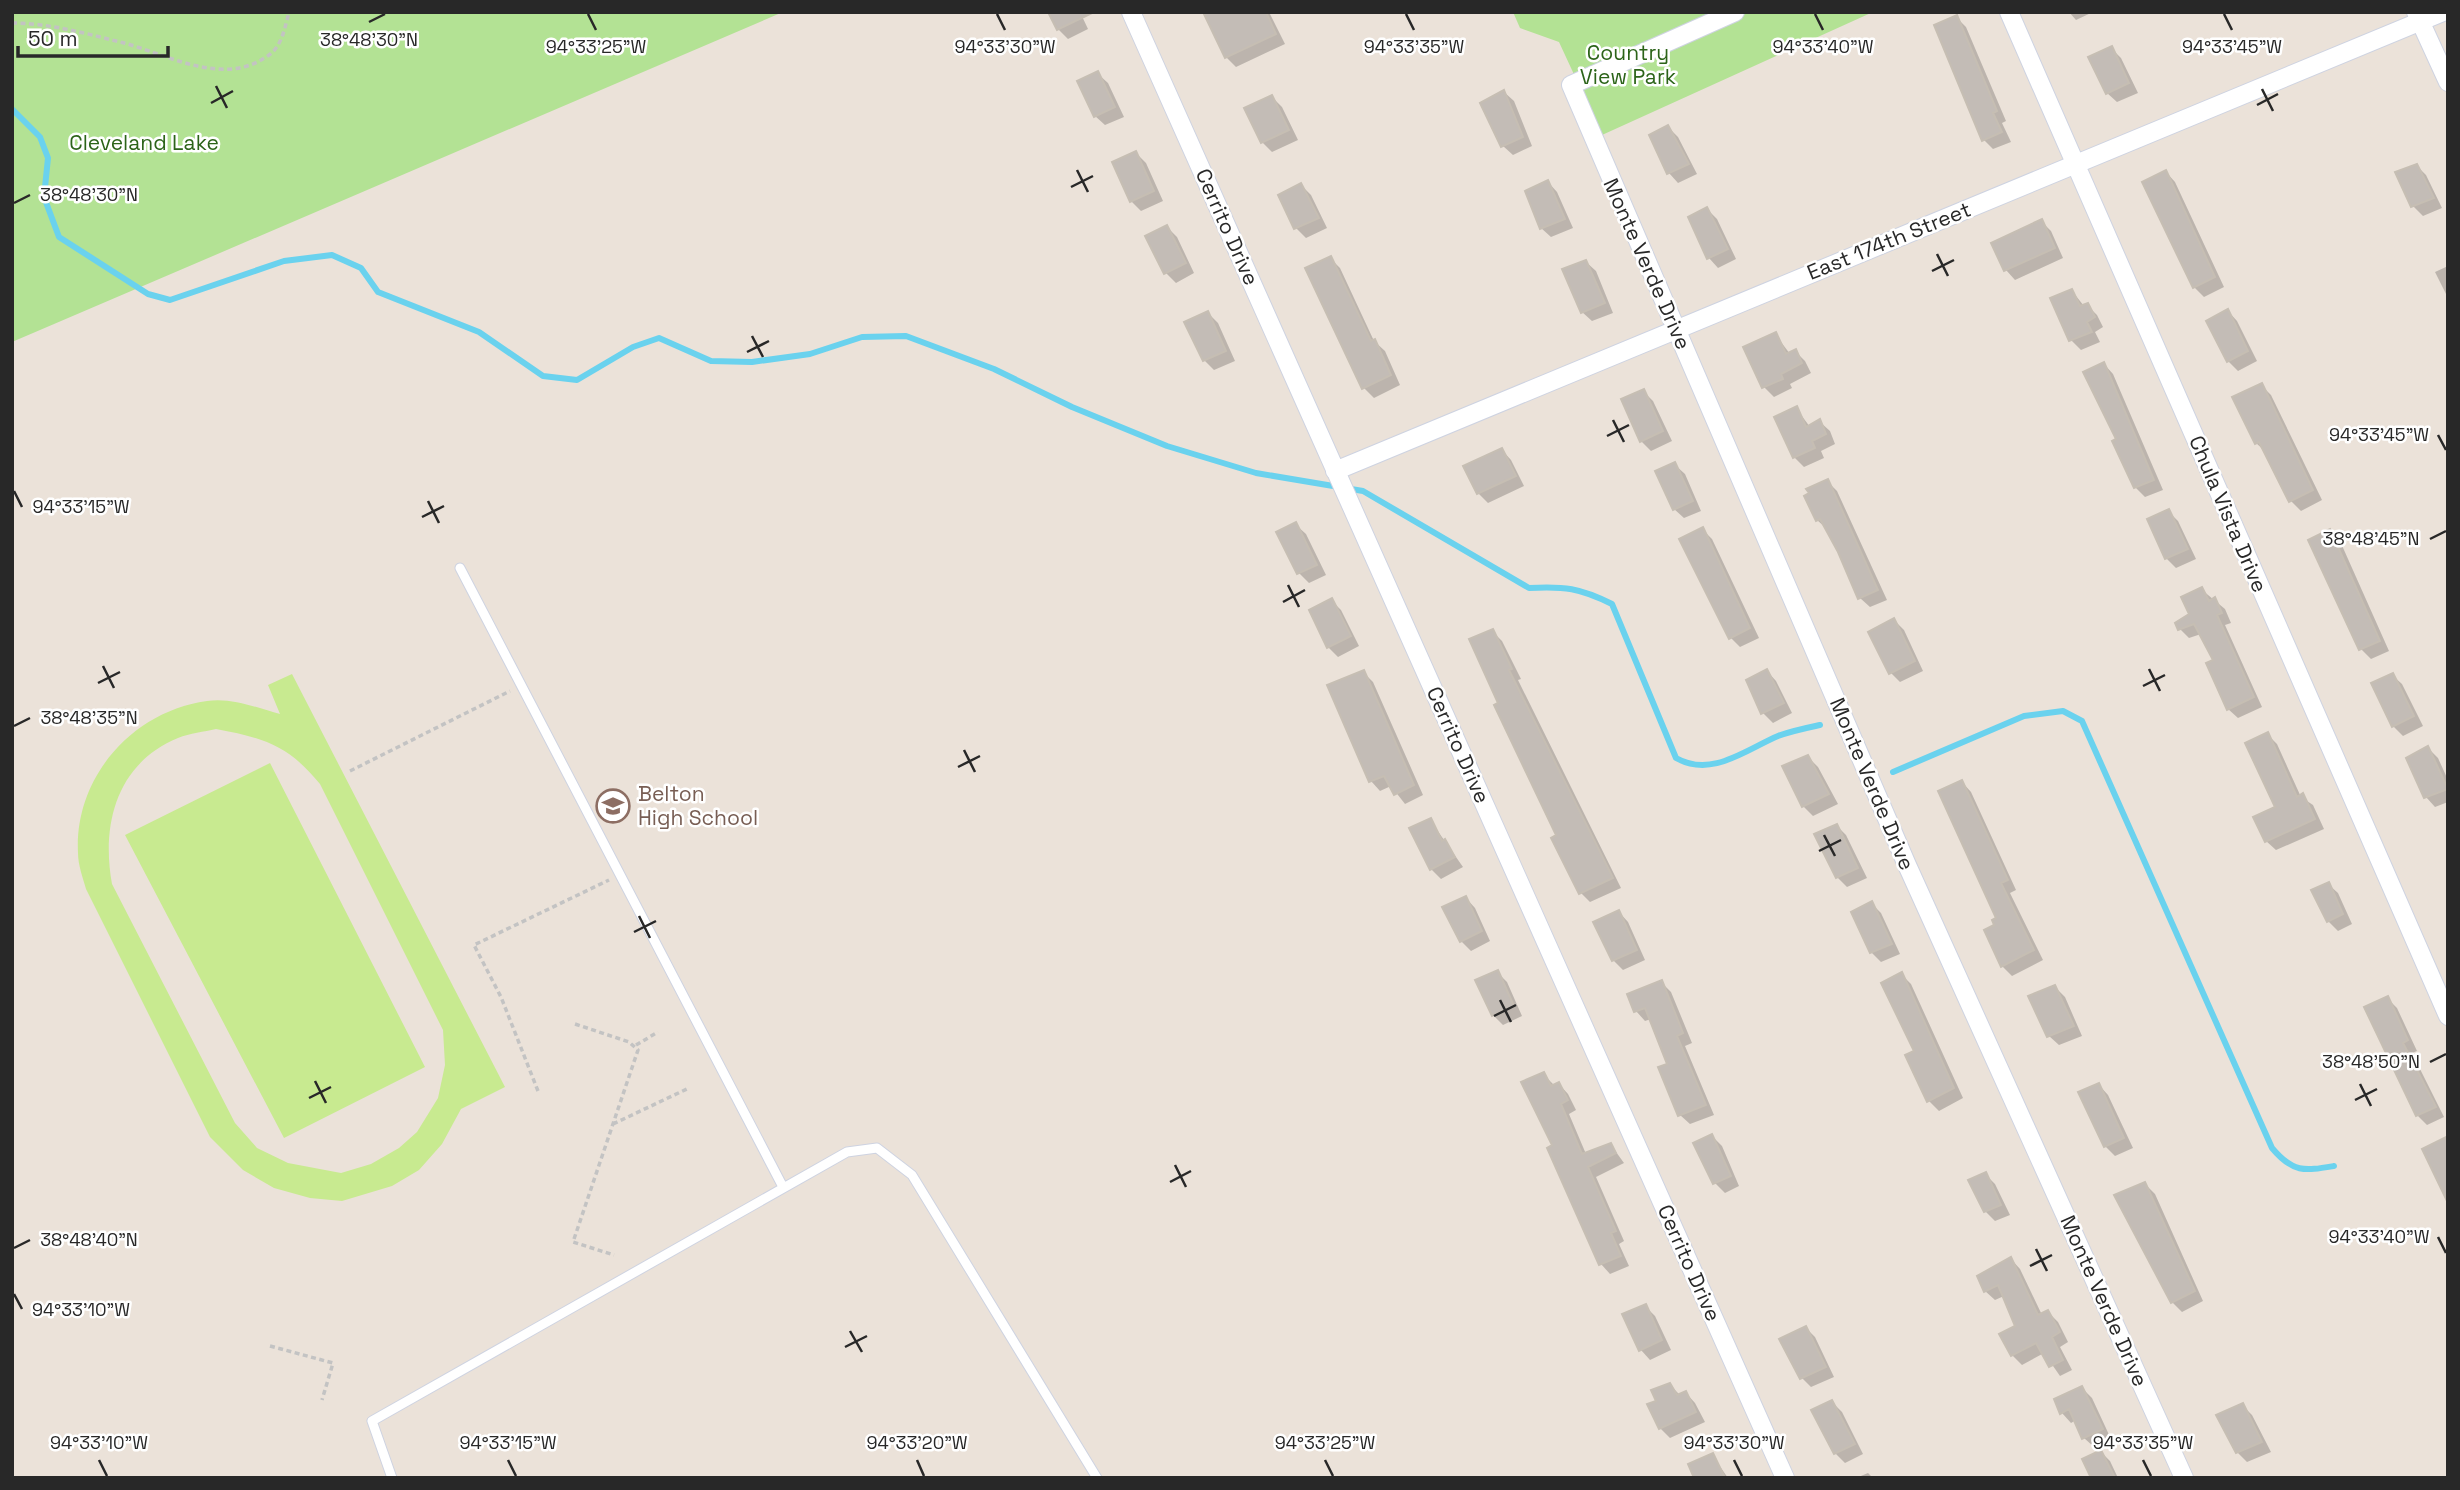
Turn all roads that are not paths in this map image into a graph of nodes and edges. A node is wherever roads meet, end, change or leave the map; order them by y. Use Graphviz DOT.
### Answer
graph roads {
  1 [pos="1131,12"];
  2 [pos="1735,12"];
  3 [pos="2009,12"];
  4 [pos="2443,12"];
  5 [pos="2418,17"];
  6 [pos="2448,82"];
  7 [pos="2076,164"];
  8 [pos="1675,330"];
  9 [pos="1335,471"];
  10 [pos="460,568"];
  11 [pos="2448,1016"];
  12 [pos="783,1187"];
  13 [pos="392,1478"];
  14 [pos="1097,1478"];
  15 [pos="1786,1478"];
  16 [pos="2184,1478"];
  1 -- 9 [label="street, Cerrito Drive"];
  2 -- 8 [label="street, Monte Verde Drive"];
  3 -- 7 [label="street, Chula Vista Drive"];
  4 -- 5 [label="street, East 174th Street"];
  5 -- 6 [label="street"];
  5 -- 7 [label="street, East 174th Street"];
  7 -- 8 [label="street, East 174th Street"];
  7 -- 11 [label="street, Chula Vista Drive"];
  8 -- 9 [label="street, East 174th Street"];
  8 -- 16 [label="street, Monte Verde Drive"];
  9 -- 15 [label="street, Cerrito Drive"];
  10 -- 12 [label="lane"];
  12 -- 13 [label="lane"];
  12 -- 14 [label="lane"];
}
